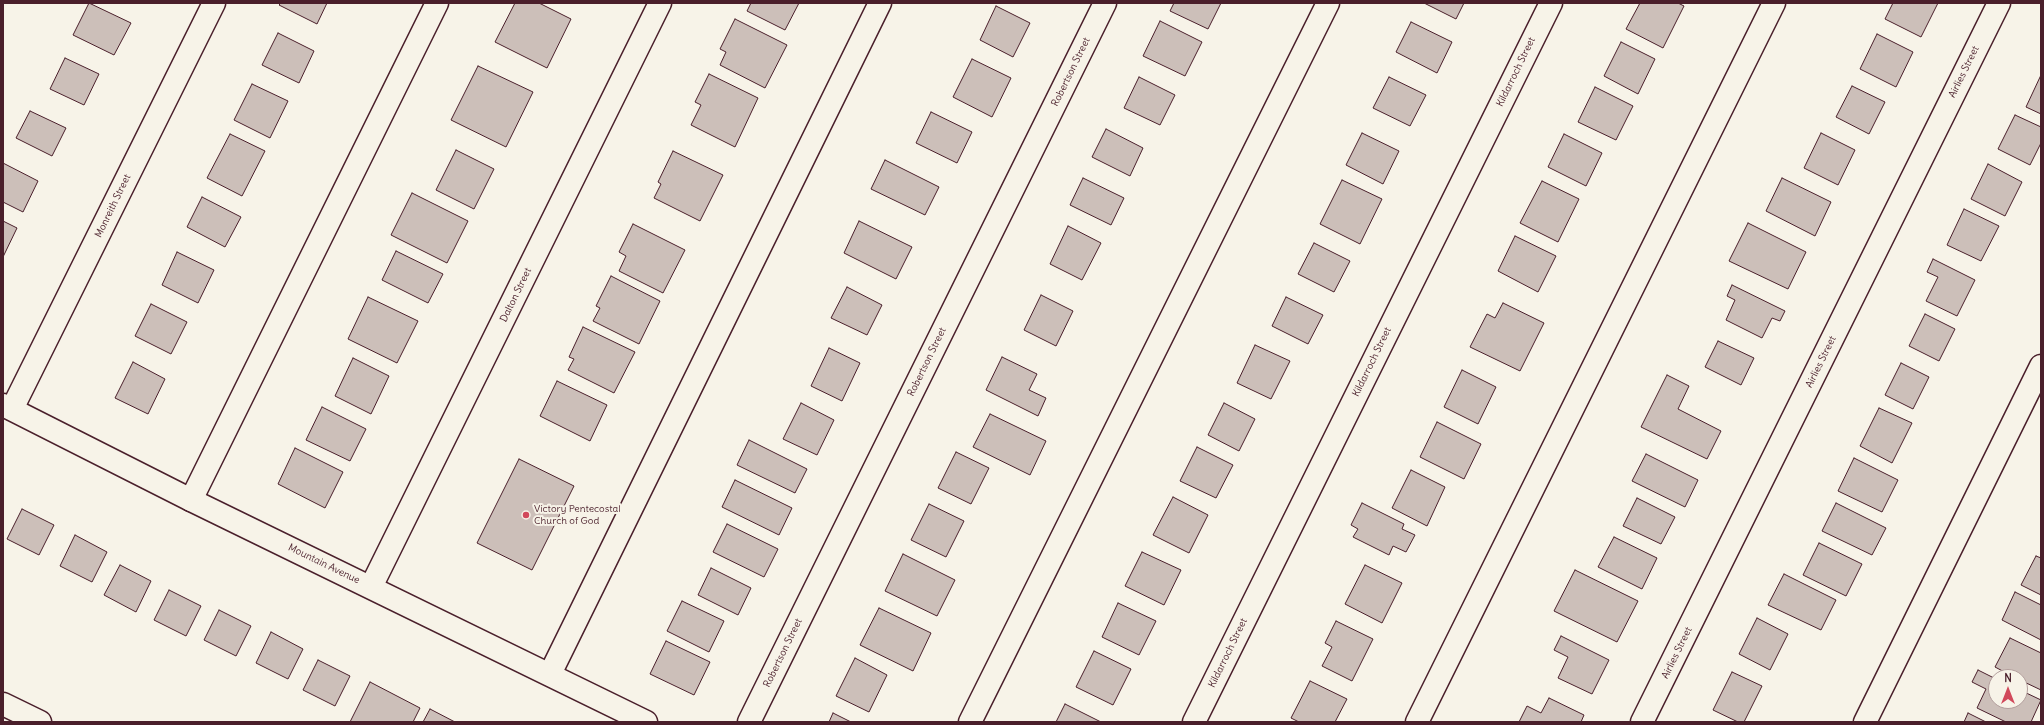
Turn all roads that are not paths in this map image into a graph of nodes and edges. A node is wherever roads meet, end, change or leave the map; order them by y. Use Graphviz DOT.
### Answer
graph roads {
  1 [pos="214,3"];
  2 [pos="437,3"];
  3 [pos="660,3"];
  4 [pos="880,3"];
  5 [pos="1105,3"];
  6 [pos="1328,3"];
  7 [pos="1551,3"];
  8 [pos="1774,3"];
  9 [pos="1999,3"];
  10 [pos="2041,366"];
  11 [pos="8,407"];
  12 [pos="191,500"];
  13 [pos="371,587"];
  14 [pos="550,674"];
  15 [pos="3,704"];
  16 [pos="40,722"];
  17 [pos="646,722"];
  18 [pos="749,722"];
  19 [pos="970,722"];
  20 [pos="1194,722"];
  21 [pos="1417,722"];
  22 [pos="1642,722"];
  23 [pos="1865,722"];
  1 -- 11 [label="street, Monreith Street"];
  2 -- 12 [label="street"];
  3 -- 13 [label="street, Dalton Street"];
  4 -- 14 [label="street"];
  5 -- 18 [label="street, Robertson Street"];
  6 -- 19 [label="street"];
  7 -- 20 [label="street, Kildarroch Street"];
  8 -- 21 [label="street"];
  9 -- 22 [label="street, Airlies Street"];
  10 -- 23 [label="street"];
  11 -- 12 [label="street, Mountain Avenue"];
  12 -- 13 [label="street, Mountain Avenue"];
  13 -- 14 [label="street, Mountain Avenue"];
  14 -- 17 [label="street, Mountain Avenue"];
  15 -- 16 [label="street"];
}
